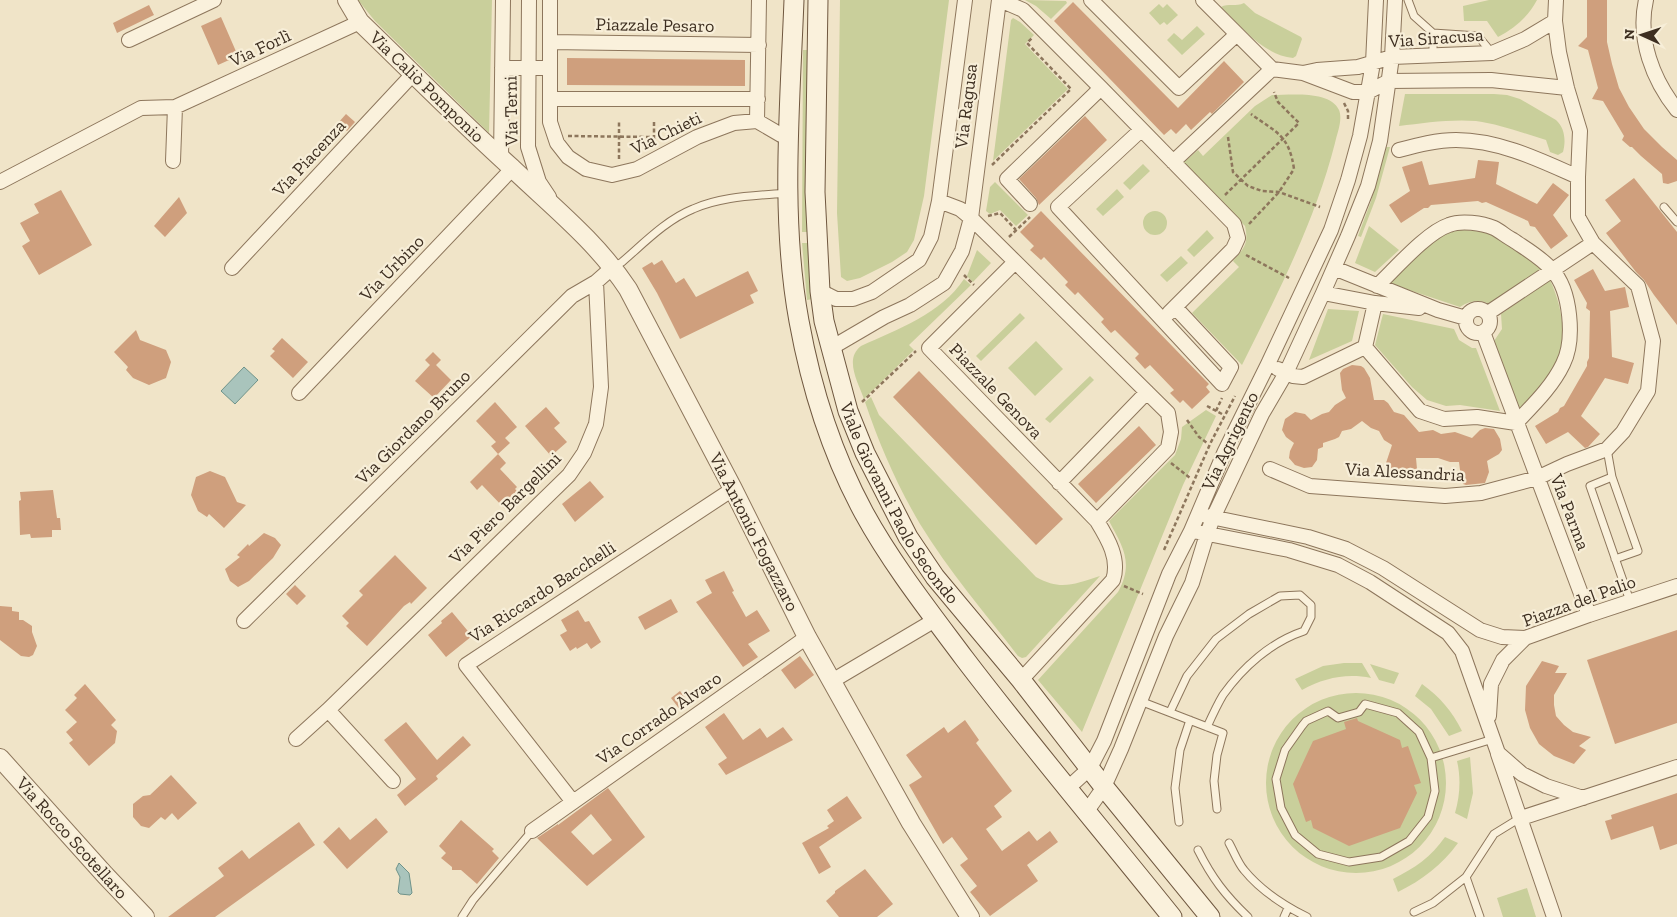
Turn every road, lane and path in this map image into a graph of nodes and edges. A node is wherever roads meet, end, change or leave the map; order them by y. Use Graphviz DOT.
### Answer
graph roads {
  1 [pos="214,0"];
  2 [pos="347,0"];
  3 [pos="503,0"];
  4 [pos="529,0"];
  5 [pos="550,0"];
  6 [pos="759,0"];
  7 [pos="794,0"];
  8 [pos="818,0"];
  9 [pos="965,0"];
  10 [pos="999,0"];
  11 [pos="1091,0"];
  12 [pos="1203,0"];
  13 [pos="1376,0"];
  14 [pos="1395,0"];
  15 [pos="1408,0"];
  16 [pos="1556,0"];
  17 [pos="1646,0"];
  18 [pos="1554,21"];
  19 [pos="360,22"];
  20 [pos="1433,33"];
  21 [pos="1036,34"];
  22 [pos="1237,34"];
  23 [pos="129,40"];
  24 [pos="550,42"];
  25 [pos="758,45"];
  26 [pos="1492,53"];
  27 [pos="1433,55"];
  28 [pos="1392,57"];
  29 [pos="1373,63"];
  30 [pos="502,68"];
  31 [pos="528,68"];
  32 [pos="550,68"];
  33 [pos="1272,68"];
  34 [pos="1303,73"];
  35 [pos="413,74"];
  36 [pos="1389,81"];
  37 [pos="1101,88"];
  38 [pos="1567,88"];
  39 [pos="1274,92"];
  40 [pos="1368,92"];
  41 [pos="550,99"];
  42 [pos="758,100"];
  43 [pos="175,108"];
  44 [pos="1677,110"];
  45 [pos="1251,114"];
  46 [pos="757,121"];
  47 [pos="620,122"];
  48 [pos="654,122"];
  49 [pos="1141,130"];
  50 [pos="567,136"];
  51 [pos="619,136"];
  52 [pos="790,136"];
  53 [pos="654,137"];
  54 [pos="1228,137"];
  55 [pos="1284,138"];
  56 [pos="654,147"];
  57 [pos="1399,150"];
  58 [pos="991,158"];
  59 [pos="173,162"];
  60 [pos="1173,162"];
  61 [pos="619,163"];
  62 [pos="507,164"];
  63 [pos="1578,177"];
  64 [pos="1241,180"];
  65 [pos="0,182"];
  66 [pos="1279,192"];
  67 [pos="789,193"];
  68 [pos="1222,198"];
  69 [pos="939,201"];
  70 [pos="1030,204"];
  71 [pos="1320,207"];
  72 [pos="1664,207"];
  73 [pos="984,212"];
  74 [pos="561,214"];
  75 [pos="971,218"];
  76 [pos="1677,222"];
  77 [pos="1248,225"];
  78 [pos="1016,230"];
  79 [pos="1593,243"];
  80 [pos="1246,255"];
  81 [pos="1015,262"];
  82 [pos="614,267"];
  83 [pos="232,268"];
  84 [pos="1334,268"];
  85 [pos="1553,270"];
  86 [pos="964,276"];
  87 [pos="1289,278"];
  88 [pos="596,282"];
  89 [pos="974,285"];
  90 [pos="1377,286"];
  91 [pos="820,291"];
  92 [pos="1323,293"];
  93 [pos="1375,303"];
  94 [pos="1175,307"];
  95 [pos="1438,310"];
  96 [pos="1488,313"];
  97 [pos="1466,318"];
  98 [pos="1162,319"];
  99 [pos="1483,332"];
  100 [pos="831,348"];
  101 [pos="1365,348"];
  102 [pos="917,350"];
  103 [pos="1268,364"];
  104 [pos="1286,373"];
  105 [pos="1147,392"];
  106 [pos="299,393"];
  107 [pos="1224,394"];
  108 [pos="862,402"];
  109 [pos="1207,406"];
  110 [pos="1216,411"];
  111 [pos="1222,414"];
  112 [pos="1187,420"];
  113 [pos="1516,423"];
  114 [pos="1207,443"];
  115 [pos="1607,449"];
  116 [pos="1168,460"];
  117 [pos="1270,469"];
  118 [pos="1612,477"];
  119 [pos="1190,478"];
  120 [pos="1537,478"];
  121 [pos="1059,483"];
  122 [pos="733,489"];
  123 [pos="1198,514"];
  124 [pos="1213,518"];
  125 [pos="1097,521"];
  126 [pos="1192,530"];
  127 [pos="1207,534"];
  128 [pos="1615,559"];
  129 [pos="1120,584"];
  130 [pos="1677,586"];
  131 [pos="1143,594"];
  132 [pos="1630,602"];
  133 [pos="1589,615"];
  134 [pos="935,620"];
  135 [pos="244,621"];
  136 [pos="807,637"];
  137 [pos="1525,638"];
  138 [pos="1021,680"];
  139 [pos="832,681"];
  140 [pos="1139,700"];
  141 [pos="328,710"];
  142 [pos="1170,712"];
  143 [pos="1190,720"];
  144 [pos="1488,721"];
  145 [pos="1207,727"];
  146 [pos="296,739"];
  147 [pos="1494,739"];
  148 [pos="1498,753"];
  149 [pos="0,758"];
  150 [pos="1431,758"];
  151 [pos="1677,767"];
  152 [pos="1090,768"];
  153 [pos="393,782"];
  154 [pos="1104,787"];
  155 [pos="1068,788"];
  156 [pos="1583,798"];
  157 [pos="573,802"];
  158 [pos="1217,810"];
  159 [pos="1087,811"];
  160 [pos="1521,818"];
  161 [pos="1179,822"];
  162 [pos="532,830"];
  163 [pos="1229,843"];
  164 [pos="1198,850"];
  165 [pos="1466,877"];
  166 [pos="1288,908"];
  167 [pos="1414,912"];
  168 [pos="969,916"];
  169 [pos="145,917"];
  170 [pos="462,917"];
  171 [pos="1172,917"];
  172 [pos="1210,917"];
  173 [pos="1248,917"];
  174 [pos="1284,917"];
  175 [pos="1307,917"];
  176 [pos="1480,917"];
  177 [pos="1554,917"];
  1 -- 23 [label="street"];
  2 -- 19 [label="street, Via Caliò Pomponio"];
  3 -- 30 [label="street, Via Terni"];
  4 -- 31 [label="street, Via Terni"];
  5 -- 24 [label="street, Via Chieti"];
  6 -- 25 [label="street"];
  7 -- 52 [label="main road, Viale Giovanni Paolo Secondo"];
  8 -- 91 [label="main road, Viale Giovanni Paolo Secondo"];
  9 -- 69 [label="street, Via Ragusa"];
  10 -- 37 [label="street"];
  10 -- 75 [label="street, Via Ragusa"];
  11 -- 22 [label="street"];
  12 -- 22 [label="street"];
  13 -- 29 [label="street, Via Agrigento"];
  14 -- 28 [label="street, Via Agrigento"];
  15 -- 20 [label="lane"];
  16 -- 18 [label="street"];
  17 -- 44 [label="street"];
  18 -- 26 [label="street, Via Siracusa"];
  18 -- 38 [label="street"];
  19 -- 35 [label="street, Via Caliò Pomponio"];
  19 -- 43 [label="street, Via Forlì"];
  20 -- 26 [label="lane"];
  20 -- 27 [label="lane"];
  21 -- 58 [label="path"];
  22 -- 33 [label="street"];
  24 -- 25 [label="street, Piazzale Pesaro"];
  24 -- 32 [label="street, Via Chieti"];
  25 -- 42 [label="street"];
  26 -- 27 [label="street, Via Siracusa"];
  27 -- 28 [label="street, Via Siracusa"];
  28 -- 29 [label="street, Via Siracusa"];
  28 -- 36 [label="street, Via Agrigento"];
  29 -- 34 [label="street, Via Siracusa"];
  29 -- 40 [label="street, Via Agrigento"];
  30 -- 31 [label="street"];
  30 -- 62 [label="street, Via Terni"];
  31 -- 32 [label="street"];
  31 -- 74 [label="street, Via Terni"];
  32 -- 41 [label="street, Via Chieti"];
  33 -- 34 [label="street"];
  33 -- 60 [label="street"];
  34 -- 40 [label="street"];
  35 -- 62 [label="street, Via Caliò Pomponio"];
  35 -- 83 [label="street, Via Piacenza"];
  36 -- 38 [label="street"];
  36 -- 40 [label="street"];
  36 -- 84 [label="street, Via Agrigento"];
  37 -- 49 [label="street"];
  37 -- 70 [label="street"];
  38 -- 63 [label="street"];
  39 -- 55 [label="path"];
  40 -- 103 [label="street, Via Agrigento"];
  41 -- 42 [label="street"];
  41 -- 46 [label="street, Via Chieti"];
  42 -- 46 [label="street"];
  43 -- 59 [label="street"];
  43 -- 65 [label="street, Via Forlì"];
  45 -- 55 [label="path"];
  46 -- 52 [label="street"];
  47 -- 51 [label="path"];
  48 -- 53 [label="path"];
  49 -- 60 [label="street"];
  49 -- 98 [label="street"];
  50 -- 51 [label="path"];
  51 -- 53 [label="path"];
  51 -- 61 [label="path"];
  52 -- 67 [label="main road, Viale Giovanni Paolo Secondo"];
  53 -- 56 [label="path"];
  54 -- 64 [label="path"];
  55 -- 64 [label="path"];
  55 -- 66 [label="path"];
  57 -- 63 [label="street"];
  60 -- 94 [label="street"];
  62 -- 74 [label="street, Via Antonio Fogazzaro"];
  62 -- 106 [label="street, Via Urbino"];
  63 -- 79 [label="street, Via Alessandria"];
  64 -- 66 [label="path"];
  64 -- 68 [label="path"];
  66 -- 71 [label="path"];
  66 -- 77 [label="path"];
  67 -- 82 [label="lane"];
  67 -- 134 [label="main road, Viale Giovanni Paolo Secondo"];
  69 -- 75 [label="street"];
  69 -- 91 [label="street, Via Ragusa"];
  72 -- 76 [label="lane"];
  73 -- 78 [label="path"];
  74 -- 82 [label="street, Via Antonio Fogazzaro"];
  75 -- 81 [label="street"];
  75 -- 100 [label="street, Via Ragusa"];
  79 -- 85 [label="street"];
  79 -- 115 [label="street, Via Alessandria"];
  80 -- 87 [label="path"];
  81 -- 105 [label="street"];
  81 -- 121 [label="street, Piazzale Genova"];
  82 -- 88 [label="street, Via Giordano Bruno"];
  82 -- 122 [label="street, Via Antonio Fogazzaro"];
  84 -- 90 [label="street"];
  84 -- 92 [label="street, Via Agrigento"];
  85 -- 90 [label="street"];
  85 -- 96 [label="street"];
  85 -- 113 [label="street"];
  86 -- 89 [label="path"];
  88 -- 135 [label="street, Via Giordano Bruno"];
  88 -- 141 [label="street, Via Piero Bargellini"];
  90 -- 95 [label="street"];
  91 -- 100 [label="main road, Viale Giovanni Paolo Secondo"];
  92 -- 93 [label="street"];
  92 -- 104 [label="street, Via Agrigento"];
  93 -- 95 [label="street"];
  93 -- 101 [label="street"];
  94 -- 98 [label="street"];
  94 -- 98 [label="street"];
  95 -- 97 [label="street"];
  96 -- 97 [label="street"];
  96 -- 99 [label="street"];
  97 -- 99 [label="street"];
  99 -- 113 [label="street, Via Parma"];
  100 -- 138 [label="main road, Viale Giovanni Paolo Secondo"];
  101 -- 104 [label="street"];
  101 -- 113 [label="street"];
  102 -- 108 [label="path"];
  103 -- 104 [label="street"];
  103 -- 123 [label="street, Via Agrigento"];
  104 -- 124 [label="street, Via Agrigento"];
  105 -- 121 [label="street"];
  105 -- 125 [label="street"];
  107 -- 110 [label="path"];
  109 -- 110 [label="path"];
  110 -- 111 [label="path"];
  112 -- 114 [label="path"];
  113 -- 120 [label="street, Via Parma"];
  115 -- 118 [label="lane"];
  115 -- 120 [label="street, Via Alessandria"];
  116 -- 119 [label="path"];
  117 -- 120 [label="street, Via Alessandria"];
  118 -- 128 [label="lane"];
  118 -- 128 [label="lane"];
  120 -- 133 [label="street, Via Parma"];
  121 -- 125 [label="street, Piazzale Genova"];
  122 -- 136 [label="street, Via Antonio Fogazzaro"];
  122 -- 157 [label="street, Via Riccardo Bacchelli"];
  123 -- 124 [label="street"];
  123 -- 126 [label="street, Via Agrigento"];
  124 -- 127 [label="street, Via Agrigento"];
  124 -- 137 [label="street"];
  125 -- 138 [label="street, Piazzale Genova"];
  126 -- 127 [label="street"];
  126 -- 152 [label="street, Via Agrigento"];
  127 -- 140 [label="street, Via Agrigento"];
  127 -- 144 [label="street, Piazza del Palio"];
  128 -- 132 [label="lane"];
  129 -- 131 [label="path"];
  130 -- 132 [label="street, Piazza del Palio"];
  132 -- 133 [label="street, Piazza del Palio"];
  133 -- 137 [label="street, Piazza del Palio"];
  134 -- 139 [label="street"];
  134 -- 155 [label="main road, Viale Giovanni Paolo Secondo"];
  136 -- 139 [label="street, Via Antonio Fogazzaro"];
  136 -- 157 [label="street, Via Corrado Alvaro"];
  137 -- 144 [label="street, Piazza del Palio"];
  138 -- 152 [label="main road, Viale Giovanni Paolo Secondo"];
  139 -- 168 [label="street, Via Antonio Fogazzaro"];
  140 -- 142 [label="lane"];
  140 -- 154 [label="street, Via Agrigento"];
  141 -- 146 [label="street, Via Piero Bargellini"];
  141 -- 153 [label="street"];
  142 -- 143 [label="lane"];
  142 -- 145 [label="lane"];
  143 -- 145 [label="lane"];
  143 -- 161 [label="lane"];
  144 -- 147 [label="street, Piazza del Palio"];
  145 -- 158 [label="lane"];
  147 -- 148 [label="street, Piazza del Palio"];
  147 -- 150 [label="lane"];
  148 -- 156 [label="street"];
  148 -- 160 [label="street, Piazza del Palio"];
  149 -- 169 [label="street, Via Rocco Scotellaro"];
  150 -- 150 [label="lane"];
  151 -- 156 [label="street"];
  152 -- 154 [label="main road, Viale Giovanni Paolo Secondo"];
  152 -- 155 [label="street, Via Agrigento"];
  154 -- 159 [label="street, Via Agrigento"];
  154 -- 172 [label="main road, Viale Giovanni Paolo Secondo"];
  155 -- 159 [label="main road, Viale Giovanni Paolo Secondo"];
  156 -- 160 [label="street"];
  157 -- 162 [label="street, Via Corrado Alvaro"];
  159 -- 171 [label="main road, Viale Giovanni Paolo Secondo"];
  160 -- 165 [label="lane"];
  160 -- 177 [label="street, Piazza del Palio"];
  162 -- 170 [label="lane"];
  163 -- 166 [label="lane"];
  164 -- 173 [label="lane"];
  165 -- 167 [label="lane"];
  165 -- 176 [label="lane"];
  166 -- 174 [label="lane"];
  166 -- 175 [label="lane"];
}
